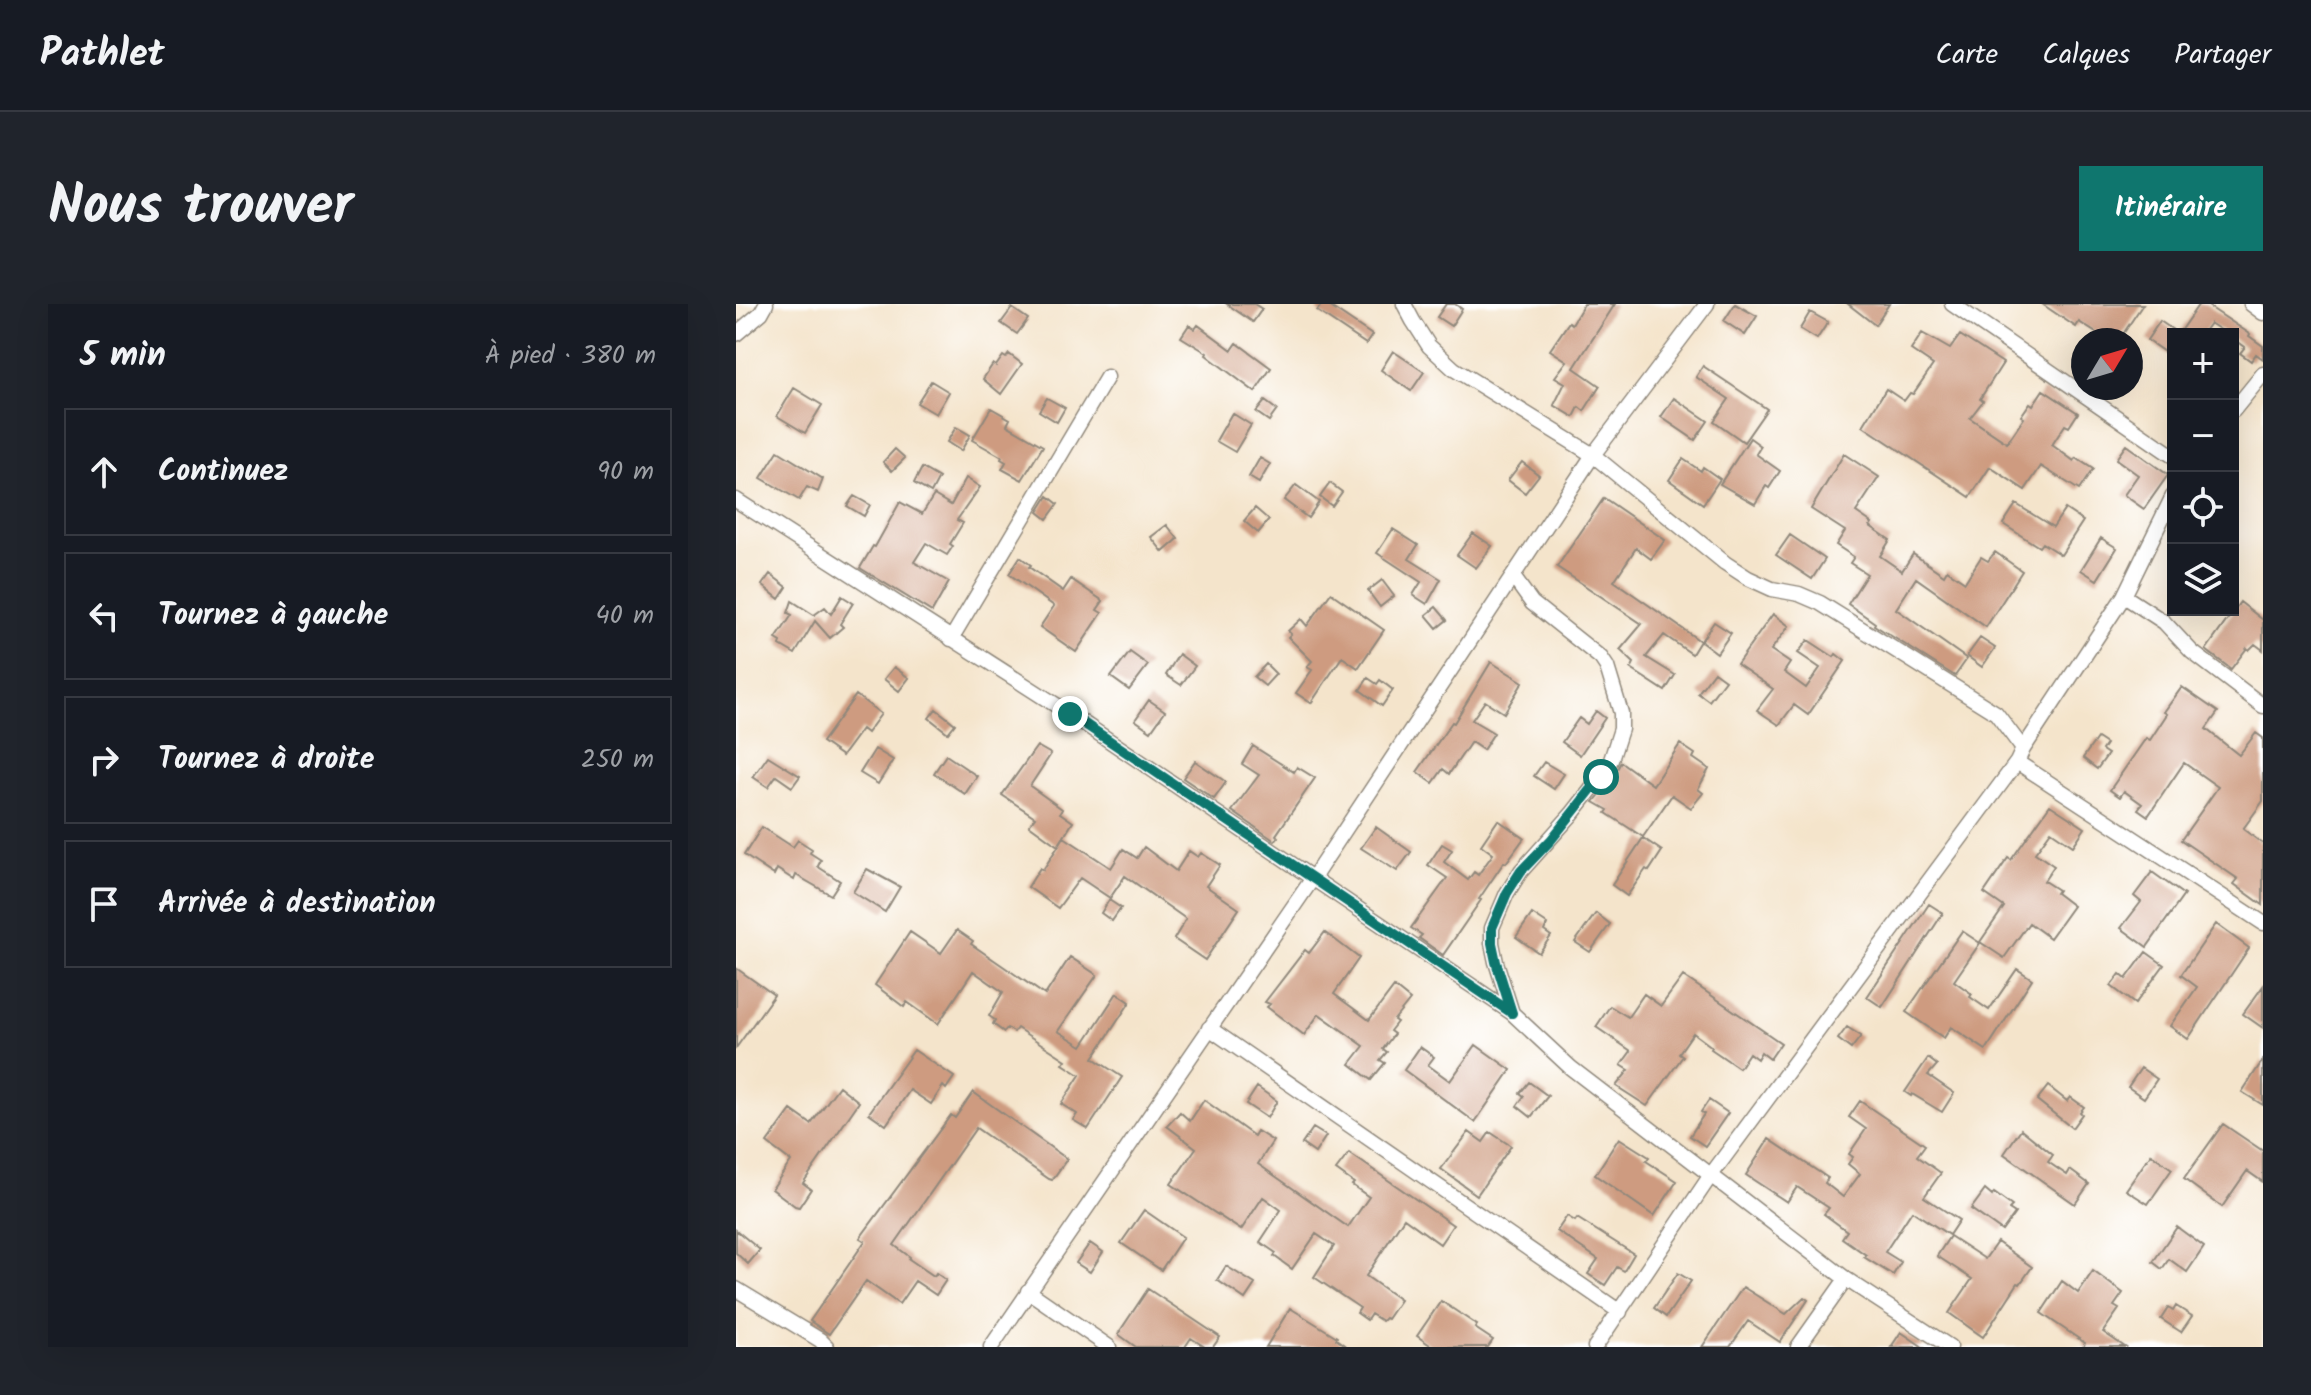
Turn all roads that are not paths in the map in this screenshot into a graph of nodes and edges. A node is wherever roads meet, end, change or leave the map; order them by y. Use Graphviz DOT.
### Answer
graph roads {
  1 [pos="766,304"];
  2 [pos="1404,304"];
  3 [pos="1707,304"];
  4 [pos="1952,304"];
  5 [pos="2251,304"];
  6 [pos="2263,313"];
  7 [pos="736,334"];
  8 [pos="2263,374"];
  9 [pos="1107,377"];
  10 [pos="2239,404"];
  11 [pos="2167,452"];
  12 [pos="1593,455"];
  13 [pos="736,500"];
  14 [pos="2167,508"];
  15 [pos="1514,578"];
  16 [pos="2124,596"];
  17 [pos="951,639"];
  18 [pos="2263,706"];
  19 [pos="2020,756"];
  20 [pos="1313,878"];
  21 [pos="2263,923"];
  22 [pos="1512,1013"];
  23 [pos="1209,1028"];
  24 [pos="1711,1175"];
  25 [pos="1846,1279"];
  26 [pos="736,1289"];
  27 [pos="1028,1291"];
  28 [pos="1620,1312"];
  29 [pos="827,1347"];
  30 [pos="991,1347"];
  31 [pos="1109,1347"];
  32 [pos="1595,1347"];
  33 [pos="1798,1347"];
  34 [pos="1950,1347"];
  1 -- 7 [label="street"];
  2 -- 12 [label="street"];
  3 -- 12 [label="street"];
  4 -- 11 [label="street"];
  5 -- 6 [label="street"];
  8 -- 10 [label="street"];
  9 -- 17 [label="street"];
  12 -- 15 [label="street"];
  12 -- 19 [label="street"];
  13 -- 17 [label="street"];
  14 -- 16 [label="street"];
  15 -- 20 [label="street"];
  15 -- 22 [label="street"];
  16 -- 18 [label="street"];
  16 -- 19 [label="street"];
  17 -- 20 [label="street"];
  19 -- 21 [label="street"];
  19 -- 24 [label="street"];
  20 -- 22 [label="street"];
  20 -- 23 [label="street"];
  22 -- 24 [label="street"];
  23 -- 27 [label="street"];
  23 -- 28 [label="street"];
  24 -- 25 [label="street"];
  24 -- 28 [label="street"];
  25 -- 33 [label="street"];
  25 -- 34 [label="street"];
  26 -- 29 [label="street"];
  27 -- 30 [label="street"];
  27 -- 31 [label="street"];
  28 -- 32 [label="street"];
}
